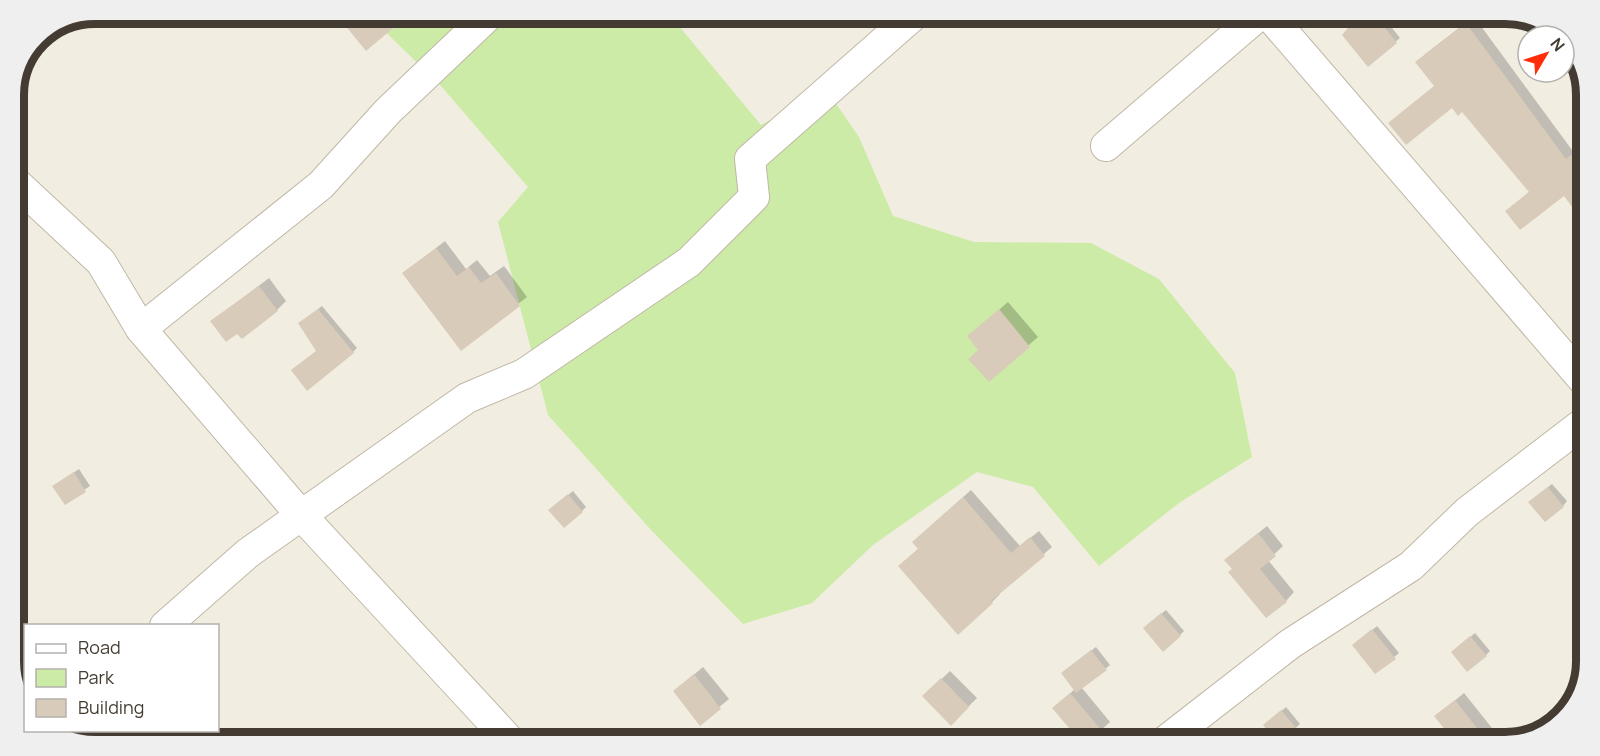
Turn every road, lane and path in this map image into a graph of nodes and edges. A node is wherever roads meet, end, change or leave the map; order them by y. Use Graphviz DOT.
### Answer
graph roads {
  1 [pos="479,24"];
  2 [pos="904,24"];
  3 [pos="1248,24"];
  4 [pos="1277,24"];
  5 [pos="1106,146"];
  6 [pos="24,190"];
  7 [pos="141,329"];
  8 [pos="1576,371"];
  9 [pos="1576,429"];
  10 [pos="301,515"];
  11 [pos="167,624"];
  12 [pos="502,732"];
  13 [pos="1177,732"];
  1 -- 7 [label="street"];
  2 -- 10 [label="street"];
  3 -- 5 [label="street"];
  4 -- 8 [label="street"];
  6 -- 7 [label="street"];
  7 -- 10 [label="street"];
  9 -- 13 [label="street"];
  10 -- 11 [label="street"];
  10 -- 12 [label="street"];
}
